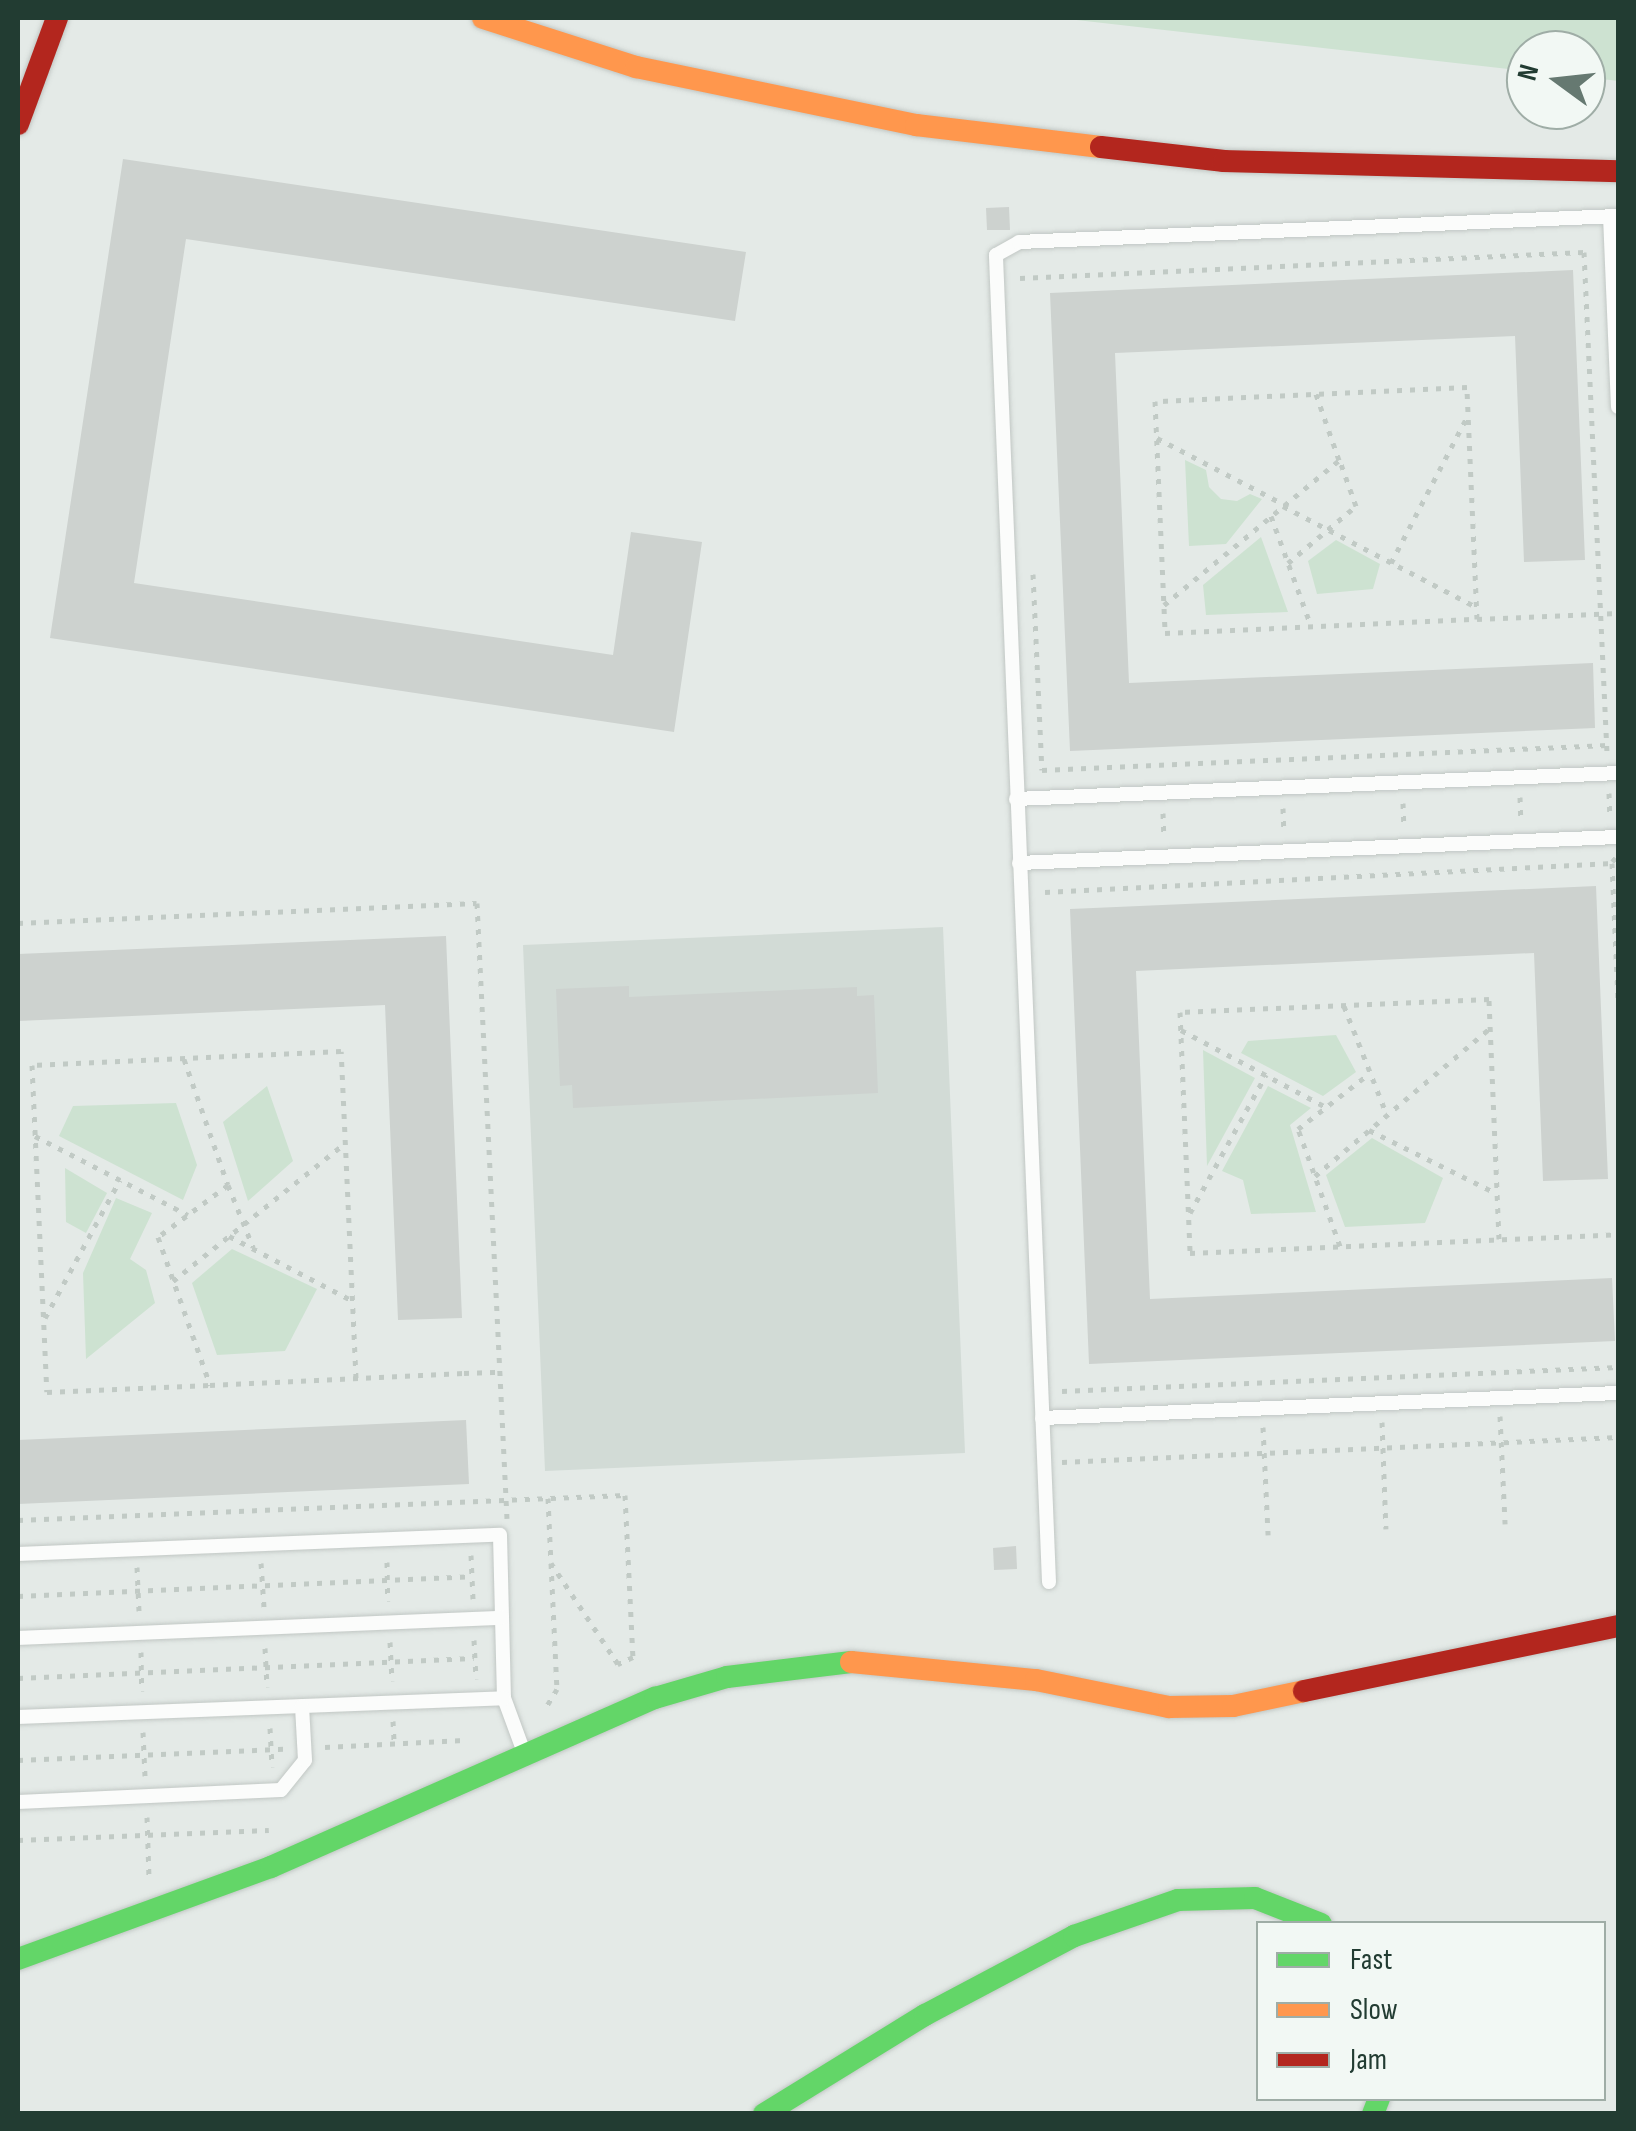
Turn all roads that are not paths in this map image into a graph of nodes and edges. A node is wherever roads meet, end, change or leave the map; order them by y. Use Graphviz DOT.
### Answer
graph roads {
  1 [pos="57,18"];
  2 [pos="483,18"];
  3 [pos="18,124"];
  4 [pos="1618,171"];
  5 [pos="1614,216"];
  6 [pos="1618,407"];
  7 [pos="1613,773"];
  8 [pos="1016,799"];
  9 [pos="1615,837"];
  10 [pos="1019,863"];
  11 [pos="1618,1394"];
  12 [pos="1042,1418"];
  13 [pos="18,1554"];
  14 [pos="1049,1582"];
  15 [pos="502,1618"];
  16 [pos="1618,1626"];
  17 [pos="18,1638"];
  18 [pos="504,1698"];
  19 [pos="302,1706"];
  20 [pos="18,1717"];
  21 [pos="524,1752"];
  22 [pos="18,1802"];
  23 [pos="1314,1921"];
  24 [pos="18,1959"];
  25 [pos="764,2114"];
  1 -- 3 [label="street"];
  2 -- 4 [label="street"];
  5 -- 6 [label="lane"];
  5 -- 8 [label="lane"];
  7 -- 8 [label="lane"];
  8 -- 10 [label="lane"];
  9 -- 10 [label="lane"];
  10 -- 12 [label="lane"];
  11 -- 12 [label="lane"];
  12 -- 14 [label="lane"];
  13 -- 15 [label="lane"];
  15 -- 17 [label="lane"];
  15 -- 18 [label="lane"];
  16 -- 21 [label="street"];
  18 -- 19 [label="lane"];
  18 -- 21 [label="lane"];
  19 -- 20 [label="lane"];
  19 -- 22 [label="lane"];
  21 -- 24 [label="street"];
  23 -- 25 [label="street"];
}
